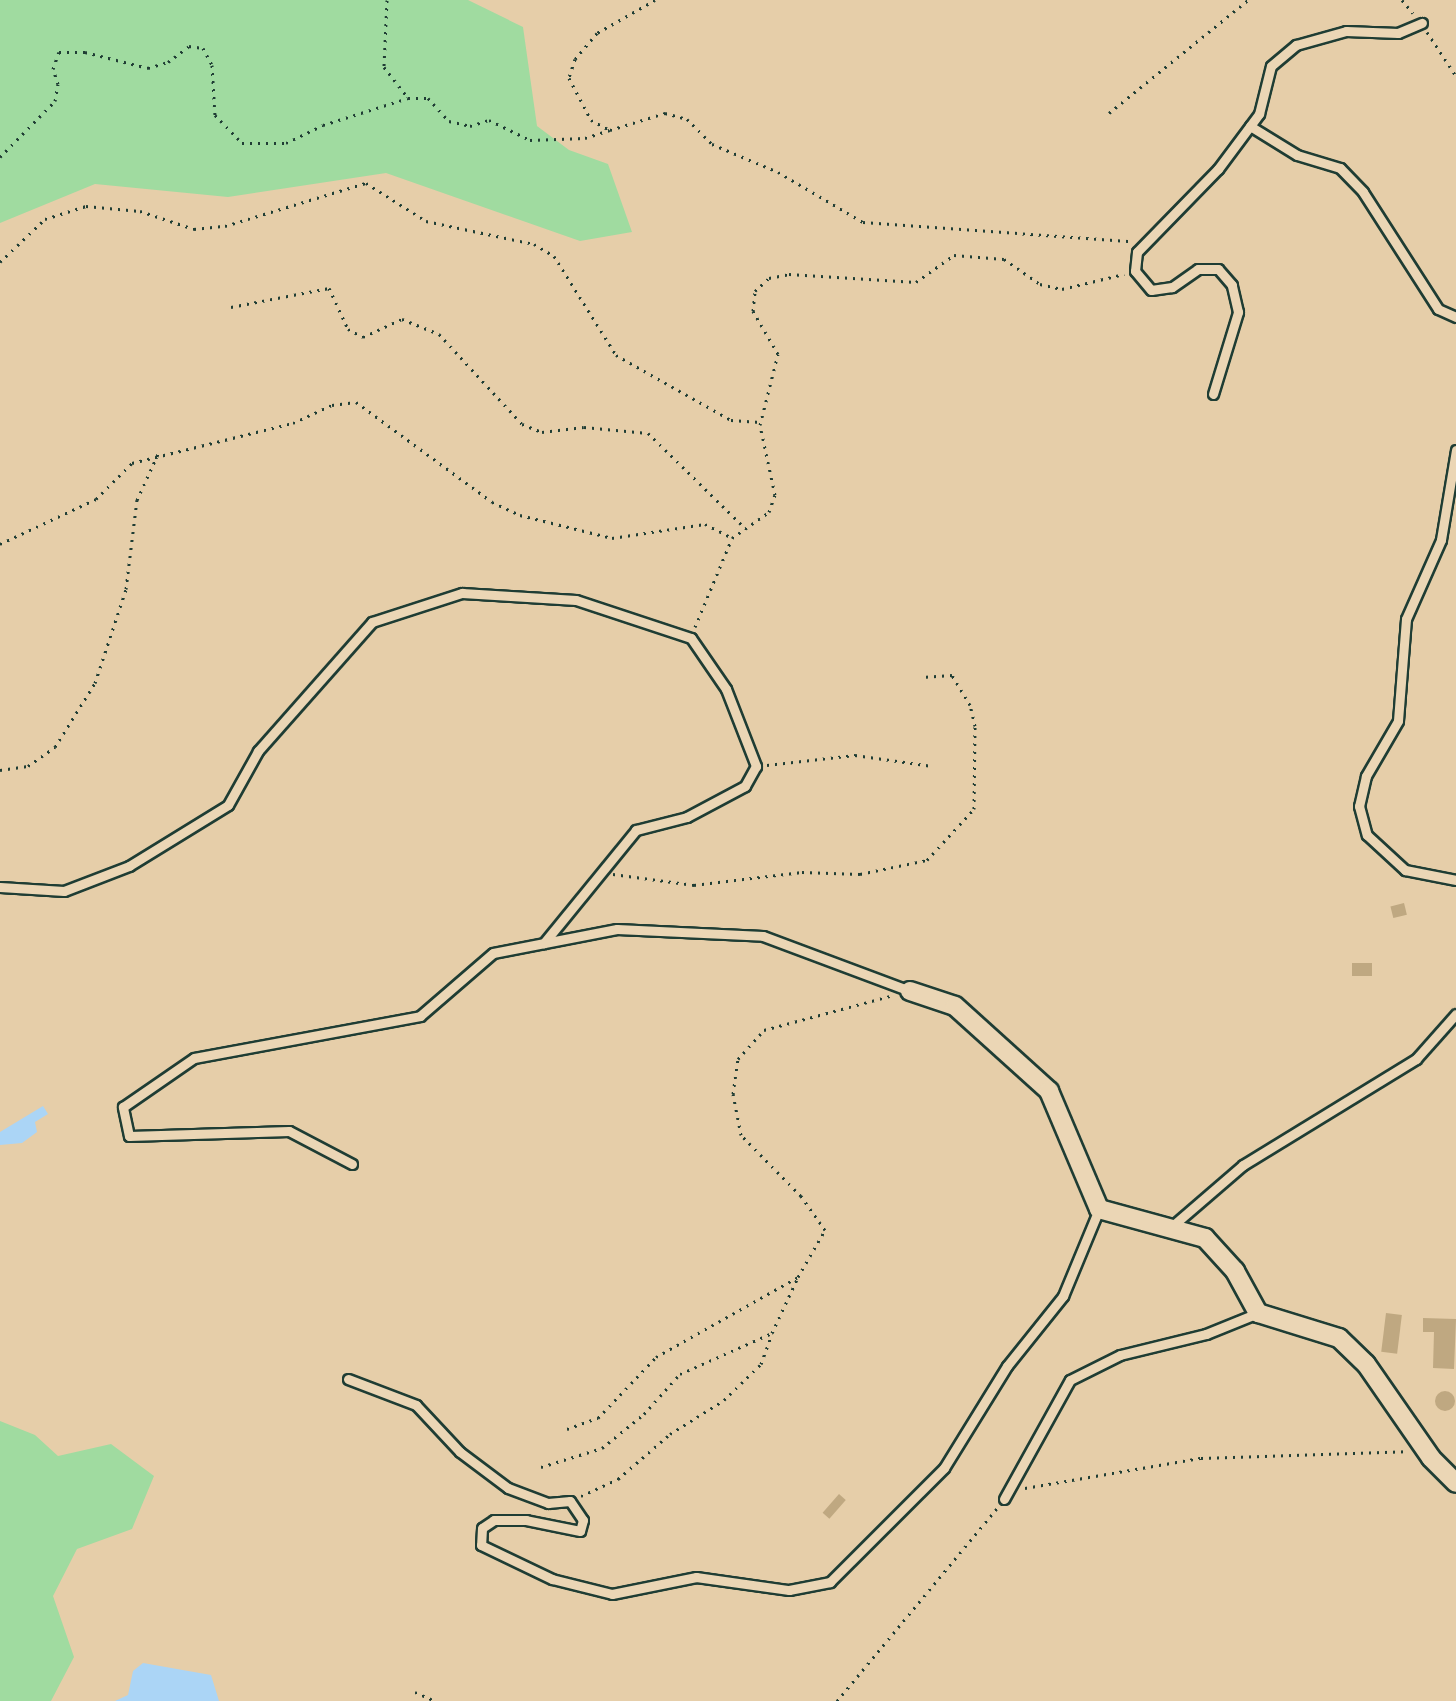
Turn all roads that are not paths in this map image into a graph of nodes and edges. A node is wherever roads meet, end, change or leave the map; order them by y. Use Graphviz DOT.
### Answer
graph roads {
  1 [pos="1422,23"];
  2 [pos="1250,126"];
  3 [pos="1456,317"];
  4 [pos="1213,394"];
  5 [pos="1456,450"];
  6 [pos="1456,880"];
  7 [pos="0,887"];
  8 [pos="544,943"];
  9 [pos="910,991"];
  10 [pos="1456,1014"];
  11 [pos="352,1164"];
  12 [pos="1099,1209"];
  13 [pos="1169,1229"];
  14 [pos="1258,1313"];
  15 [pos="348,1379"];
  16 [pos="1456,1483"];
  17 [pos="1004,1499"];
  1 -- 2 [label="lane"];
  2 -- 3 [label="lane"];
  2 -- 4 [label="lane"];
  5 -- 6 [label="lane"];
  7 -- 8 [label="lane"];
  8 -- 9 [label="lane"];
  8 -- 11 [label="lane"];
  9 -- 12 [label="street"];
  10 -- 13 [label="lane"];
  12 -- 13 [label="street"];
  12 -- 15 [label="lane"];
  13 -- 14 [label="street"];
  14 -- 16 [label="street"];
  14 -- 17 [label="lane"];
}
